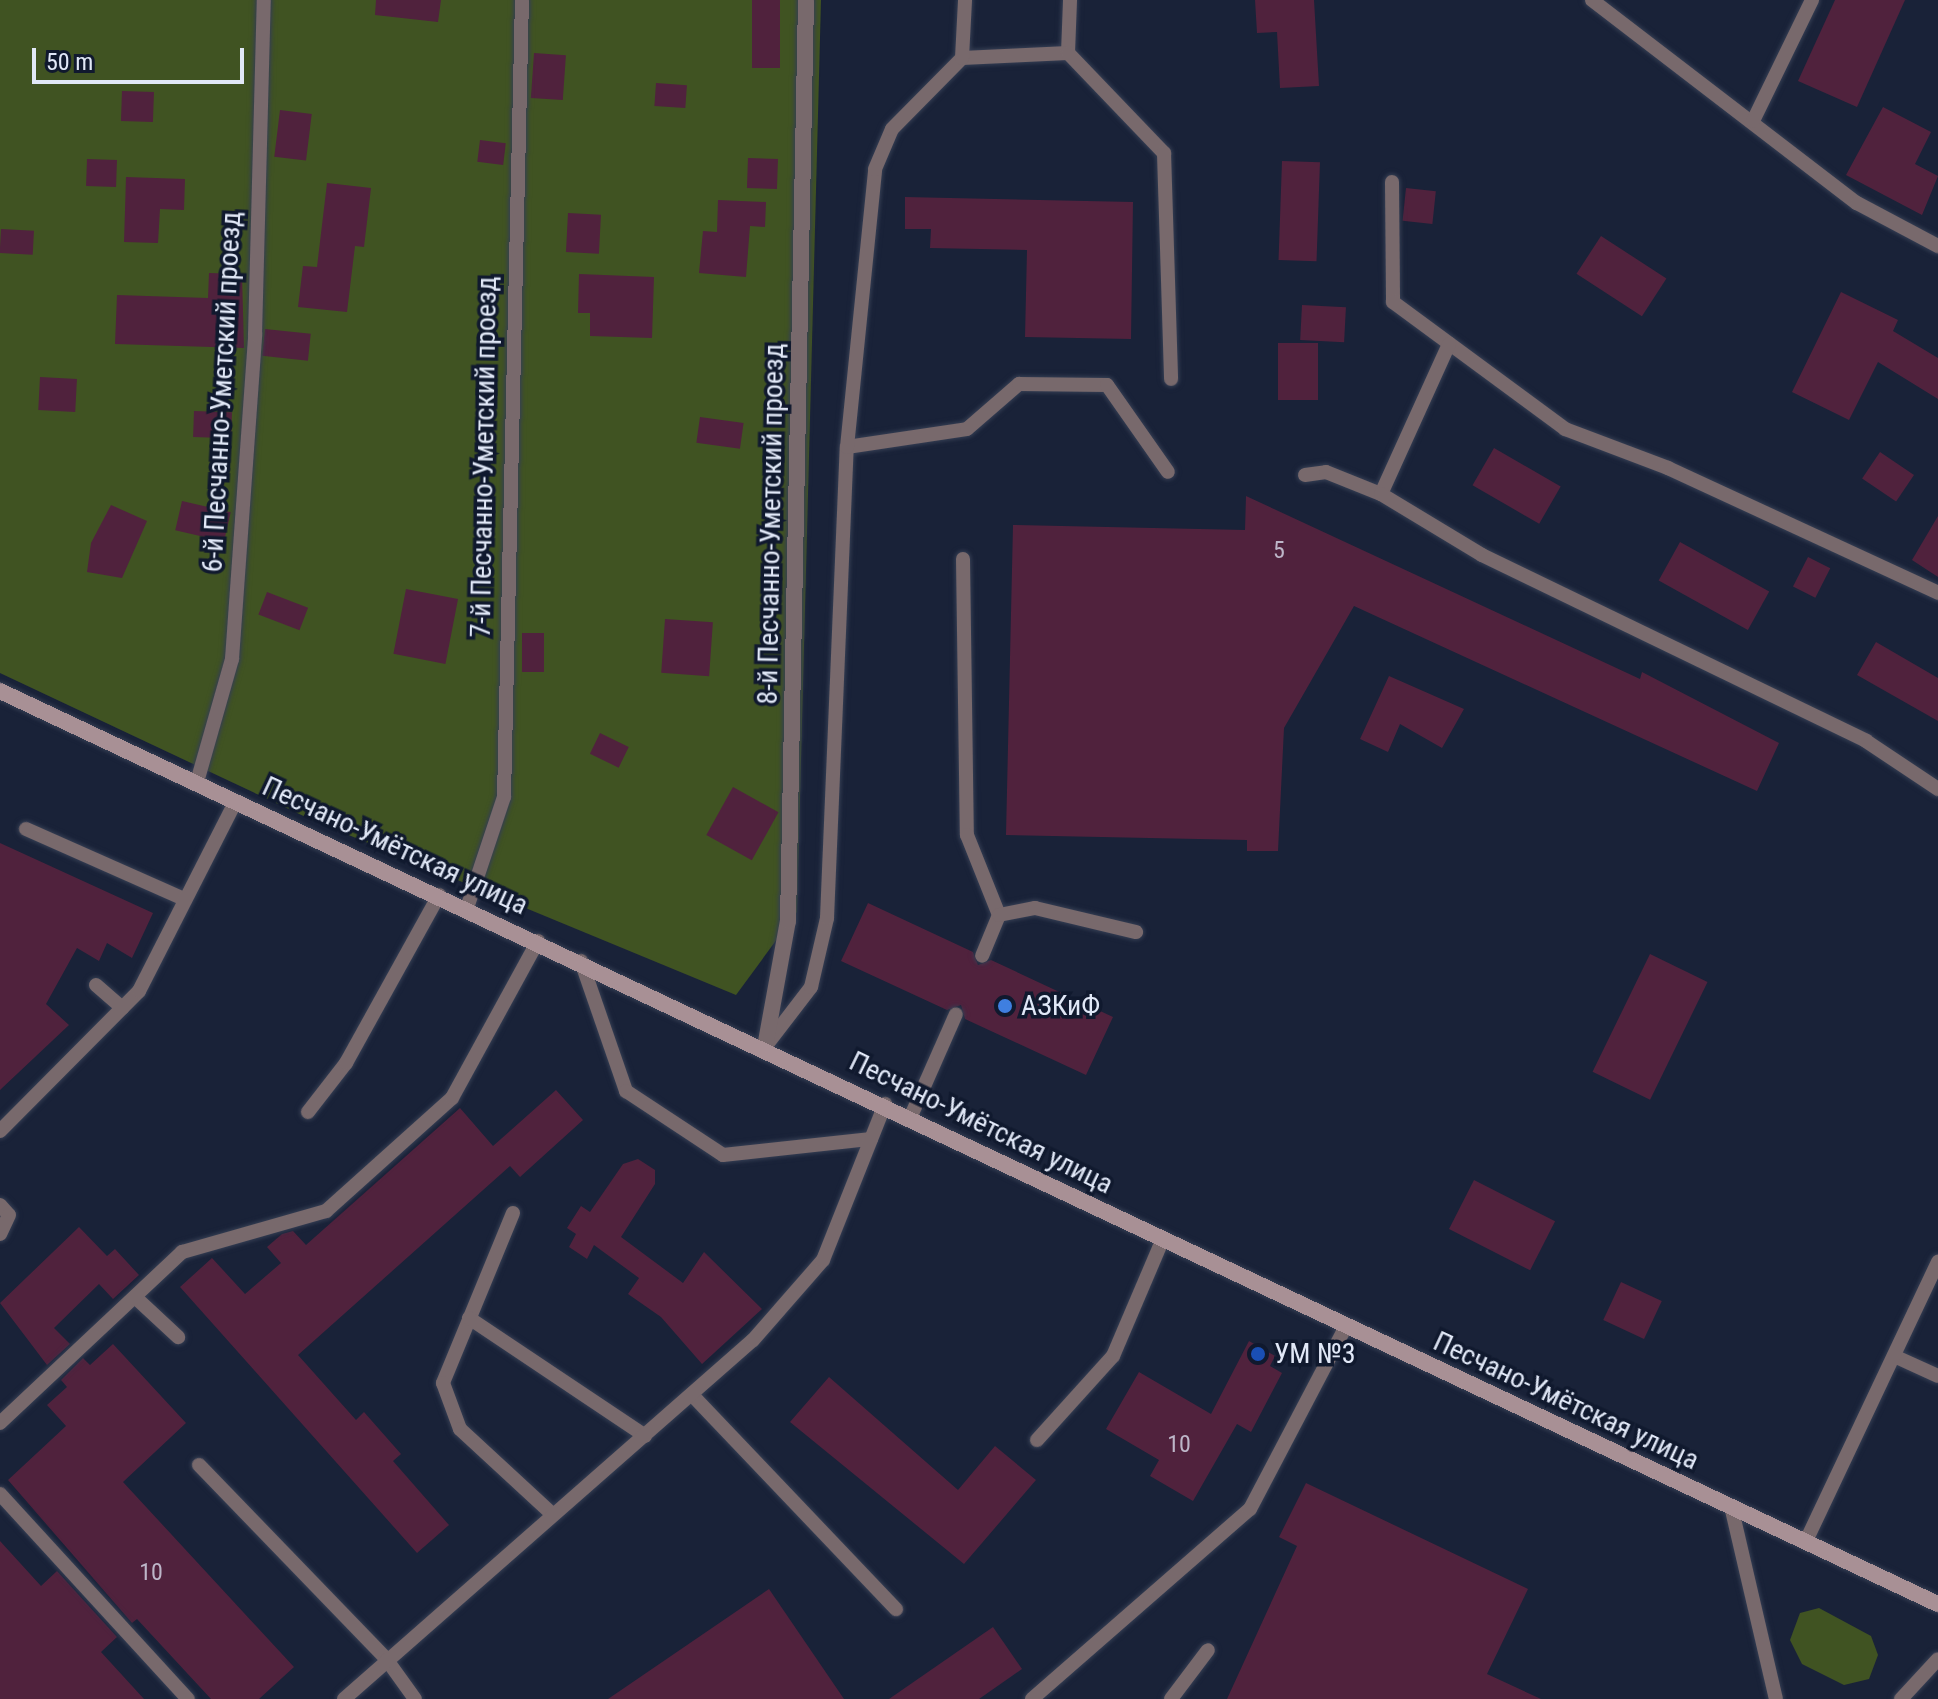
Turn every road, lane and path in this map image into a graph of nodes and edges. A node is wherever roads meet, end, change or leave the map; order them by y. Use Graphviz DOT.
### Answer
graph roads {
  1 [pos="264,0"];
  2 [pos="522,0"];
  3 [pos="806,0"];
  4 [pos="965,0"];
  5 [pos="1070,0"];
  6 [pos="1592,0"];
  7 [pos="1812,0"];
  8 [pos="1609,4"];
  9 [pos="1068,53"];
  10 [pos="962,58"];
  11 [pos="1753,121"];
  12 [pos="1392,182"];
  13 [pos="1938,246"];
  14 [pos="1449,344"];
  15 [pos="1171,379"];
  16 [pos="847,447"];
  17 [pos="1168,472"];
  18 [pos="1305,475"];
  19 [pos="1381,494"];
  20 [pos="963,559"];
  21 [pos="1938,593"];
  22 [pos="0,692"];
  23 [pos="197,782"];
  24 [pos="1938,789"];
  25 [pos="236,801"];
  26 [pos="26,829"];
  27 [pos="439,895"];
  28 [pos="184,899"];
  29 [pos="467,908"];
  30 [pos="999,915"];
  31 [pos="1136,932"];
  32 [pos="538,941"];
  33 [pos="982,956"];
  34 [pos="581,961"];
  35 [pos="96,985"];
  36 [pos="122,1008"];
  37 [pos="956,1014"];
  38 [pos="765,1047"];
  39 [pos="885,1104"];
  40 [pos="308,1112"];
  41 [pos="911,1116"];
  42 [pos="0,1131"];
  43 [pos="871,1139"];
  44 [pos="0,1205"];
  45 [pos="513,1213"];
  46 [pos="0,1234"];
  47 [pos="1162,1241"];
  48 [pos="1938,1262"];
  49 [pos="135,1297"];
  50 [pos="469,1318"];
  51 [pos="1345,1328"];
  52 [pos="178,1337"];
  53 [pos="1894,1356"];
  54 [pos="1938,1376"];
  55 [pos="694,1397"];
  56 [pos="0,1423"];
  57 [pos="645,1436"];
  58 [pos="1037,1440"];
  59 [pos="199,1465"];
  60 [pos="0,1494"];
  61 [pos="1731,1506"];
  62 [pos="550,1512"];
  63 [pos="1806,1541"];
  64 [pos="1938,1604"];
  65 [pos="896,1609"];
  66 [pos="1208,1650"];
  67 [pos="1938,1659"];
  68 [pos="387,1660"];
  69 [pos="188,1699"];
  70 [pos="344,1699"];
  71 [pos="415,1699"];
  72 [pos="1032,1699"];
  73 [pos="1171,1699"];
  74 [pos="1776,1699"];
  75 [pos="1901,1699"];
  1 -- 23 [label="lane, 6-й Песчанно-Уметский проезд"];
  2 -- 29 [label="lane, 7-й Песчанно-Уметский проезд"];
  3 -- 38 [label="street, 8-й Песчанно-Уметский проезд"];
  4 -- 10 [label="lane"];
  5 -- 9 [label="lane"];
  6 -- 8 [label="lane"];
  7 -- 11 [label="lane"];
  8 -- 11 [label="lane"];
  9 -- 10 [label="lane"];
  9 -- 15 [label="lane"];
  10 -- 16 [label="lane"];
  11 -- 13 [label="lane"];
  12 -- 14 [label="lane"];
  14 -- 19 [label="lane"];
  14 -- 21 [label="lane"];
  16 -- 17 [label="lane"];
  16 -- 38 [label="lane"];
  18 -- 19 [label="lane"];
  19 -- 24 [label="lane"];
  20 -- 30 [label="lane"];
  22 -- 23 [label="main road, Песчано-Умётская улица"];
  23 -- 25 [label="main road, Песчано-Умётская улица"];
  25 -- 27 [label="main road, Песчано-Умётская улица"];
  25 -- 28 [label="lane"];
  26 -- 28 [label="lane"];
  27 -- 29 [label="main road, Песчано-Умётская улица"];
  27 -- 40 [label="lane"];
  28 -- 36 [label="lane"];
  29 -- 32 [label="main road, Песчано-Умётская улица"];
  30 -- 31 [label="lane"];
  30 -- 33 [label="lane"];
  32 -- 34 [label="main road, Песчано-Умётская улица"];
  32 -- 49 [label="lane"];
  34 -- 38 [label="main road, Песчано-Умётская улица"];
  34 -- 43 [label="lane"];
  35 -- 36 [label="lane"];
  36 -- 42 [label="lane"];
  37 -- 41 [label="lane"];
  38 -- 39 [label="main road, Песчано-Умётская улица"];
  39 -- 41 [label="main road, Песчано-Умётская улица"];
  39 -- 43 [label="lane"];
  41 -- 47 [label="main road, Песчано-Умётская улица"];
  43 -- 55 [label="lane"];
  44 -- 46 [label="lane"];
  45 -- 50 [label="lane"];
  47 -- 51 [label="main road, Песчано-Умётская улица"];
  47 -- 58 [label="lane"];
  48 -- 53 [label="lane"];
  49 -- 52 [label="lane"];
  49 -- 56 [label="lane"];
  50 -- 57 [label="lane"];
  50 -- 62 [label="lane"];
  51 -- 61 [label="main road, Песчано-Умётская улица"];
  51 -- 72 [label="lane"];
  53 -- 54 [label="lane"];
  53 -- 63 [label="lane"];
  55 -- 57 [label="lane"];
  55 -- 65 [label="lane"];
  57 -- 62 [label="lane"];
  59 -- 68 [label="lane"];
  60 -- 69 [label="lane"];
  61 -- 63 [label="main road, Песчано-Умётская улица"];
  61 -- 74 [label="lane"];
  62 -- 68 [label="lane"];
  63 -- 64 [label="main road, Песчано-Умётская улица"];
  66 -- 73 [label="lane"];
  67 -- 75 [label="lane"];
  68 -- 70 [label="lane"];
  68 -- 71 [label="lane"];
}
